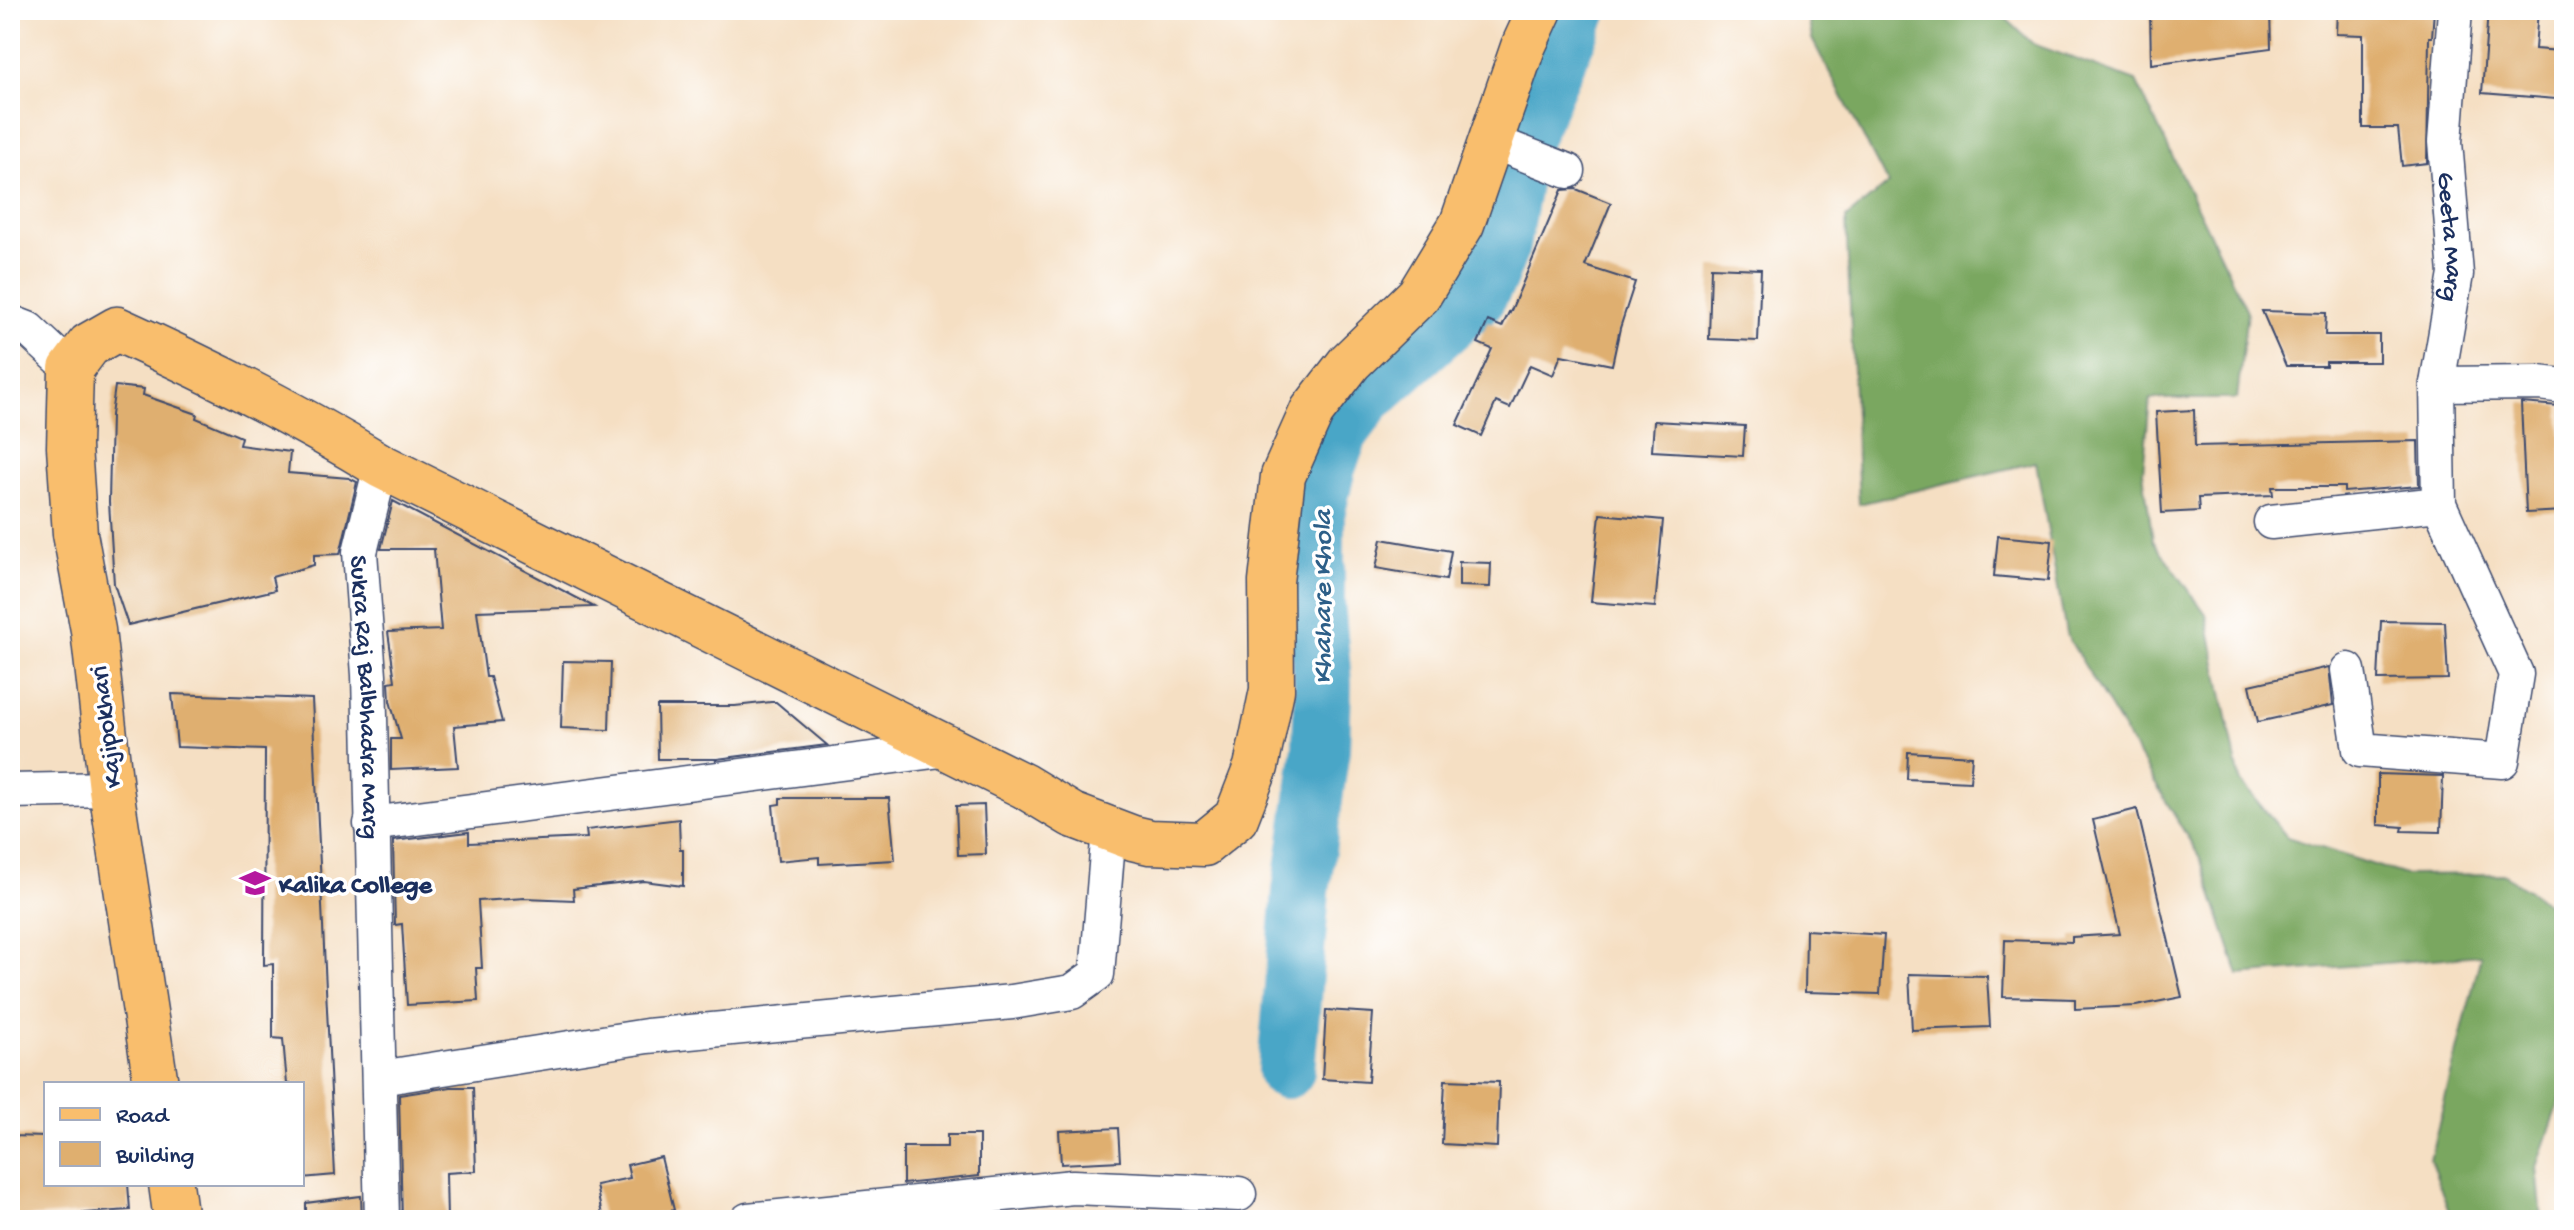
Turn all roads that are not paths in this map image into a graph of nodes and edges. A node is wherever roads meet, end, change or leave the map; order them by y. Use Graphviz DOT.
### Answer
graph roads {
  1 [pos="1540,10"];
  2 [pos="2455,10"];
  3 [pos="1491,141"];
  4 [pos="1568,171"];
  5 [pos="10,322"];
  6 [pos="71,369"];
  7 [pos="2437,384"];
  8 [pos="2564,386"];
  9 [pos="381,466"];
  10 [pos="2439,504"];
  11 [pos="2271,522"];
  12 [pos="2348,670"];
  13 [pos="949,749"];
  14 [pos="111,789"];
  15 [pos="10,791"];
  16 [pos="371,824"];
  17 [pos="1109,829"];
  18 [pos="380,1078"];
  19 [pos="156,1082"];
  20 [pos="171,1186"];
  21 [pos="1239,1194"];
  22 [pos="176,1220"];
  23 [pos="382,1220"];
  24 [pos="748,1220"];
  1 -- 3 [label="main road"];
  2 -- 7 [label="street, Geeta Marg"];
  3 -- 4 [label="street"];
  3 -- 17 [label="main road"];
  5 -- 6 [label="street"];
  6 -- 9 [label="main road"];
  6 -- 14 [label="main road, Kajipokhari"];
  7 -- 8 [label="street"];
  7 -- 10 [label="street, Geeta Marg"];
  9 -- 13 [label="main road"];
  9 -- 16 [label="street, Sukra Raj Balbhadra Marg"];
  10 -- 11 [label="street"];
  10 -- 12 [label="street"];
  13 -- 16 [label="street"];
  13 -- 17 [label="main road"];
  14 -- 15 [label="street"];
  14 -- 19 [label="main road, Kajipokhari"];
  16 -- 18 [label="street, Sukra Raj Balbhadra Marg"];
  17 -- 18 [label="street"];
  18 -- 23 [label="street, Sukra Raj Balbhadra Marg"];
  20 -- 22 [label="main road"];
  21 -- 24 [label="street"];
}
